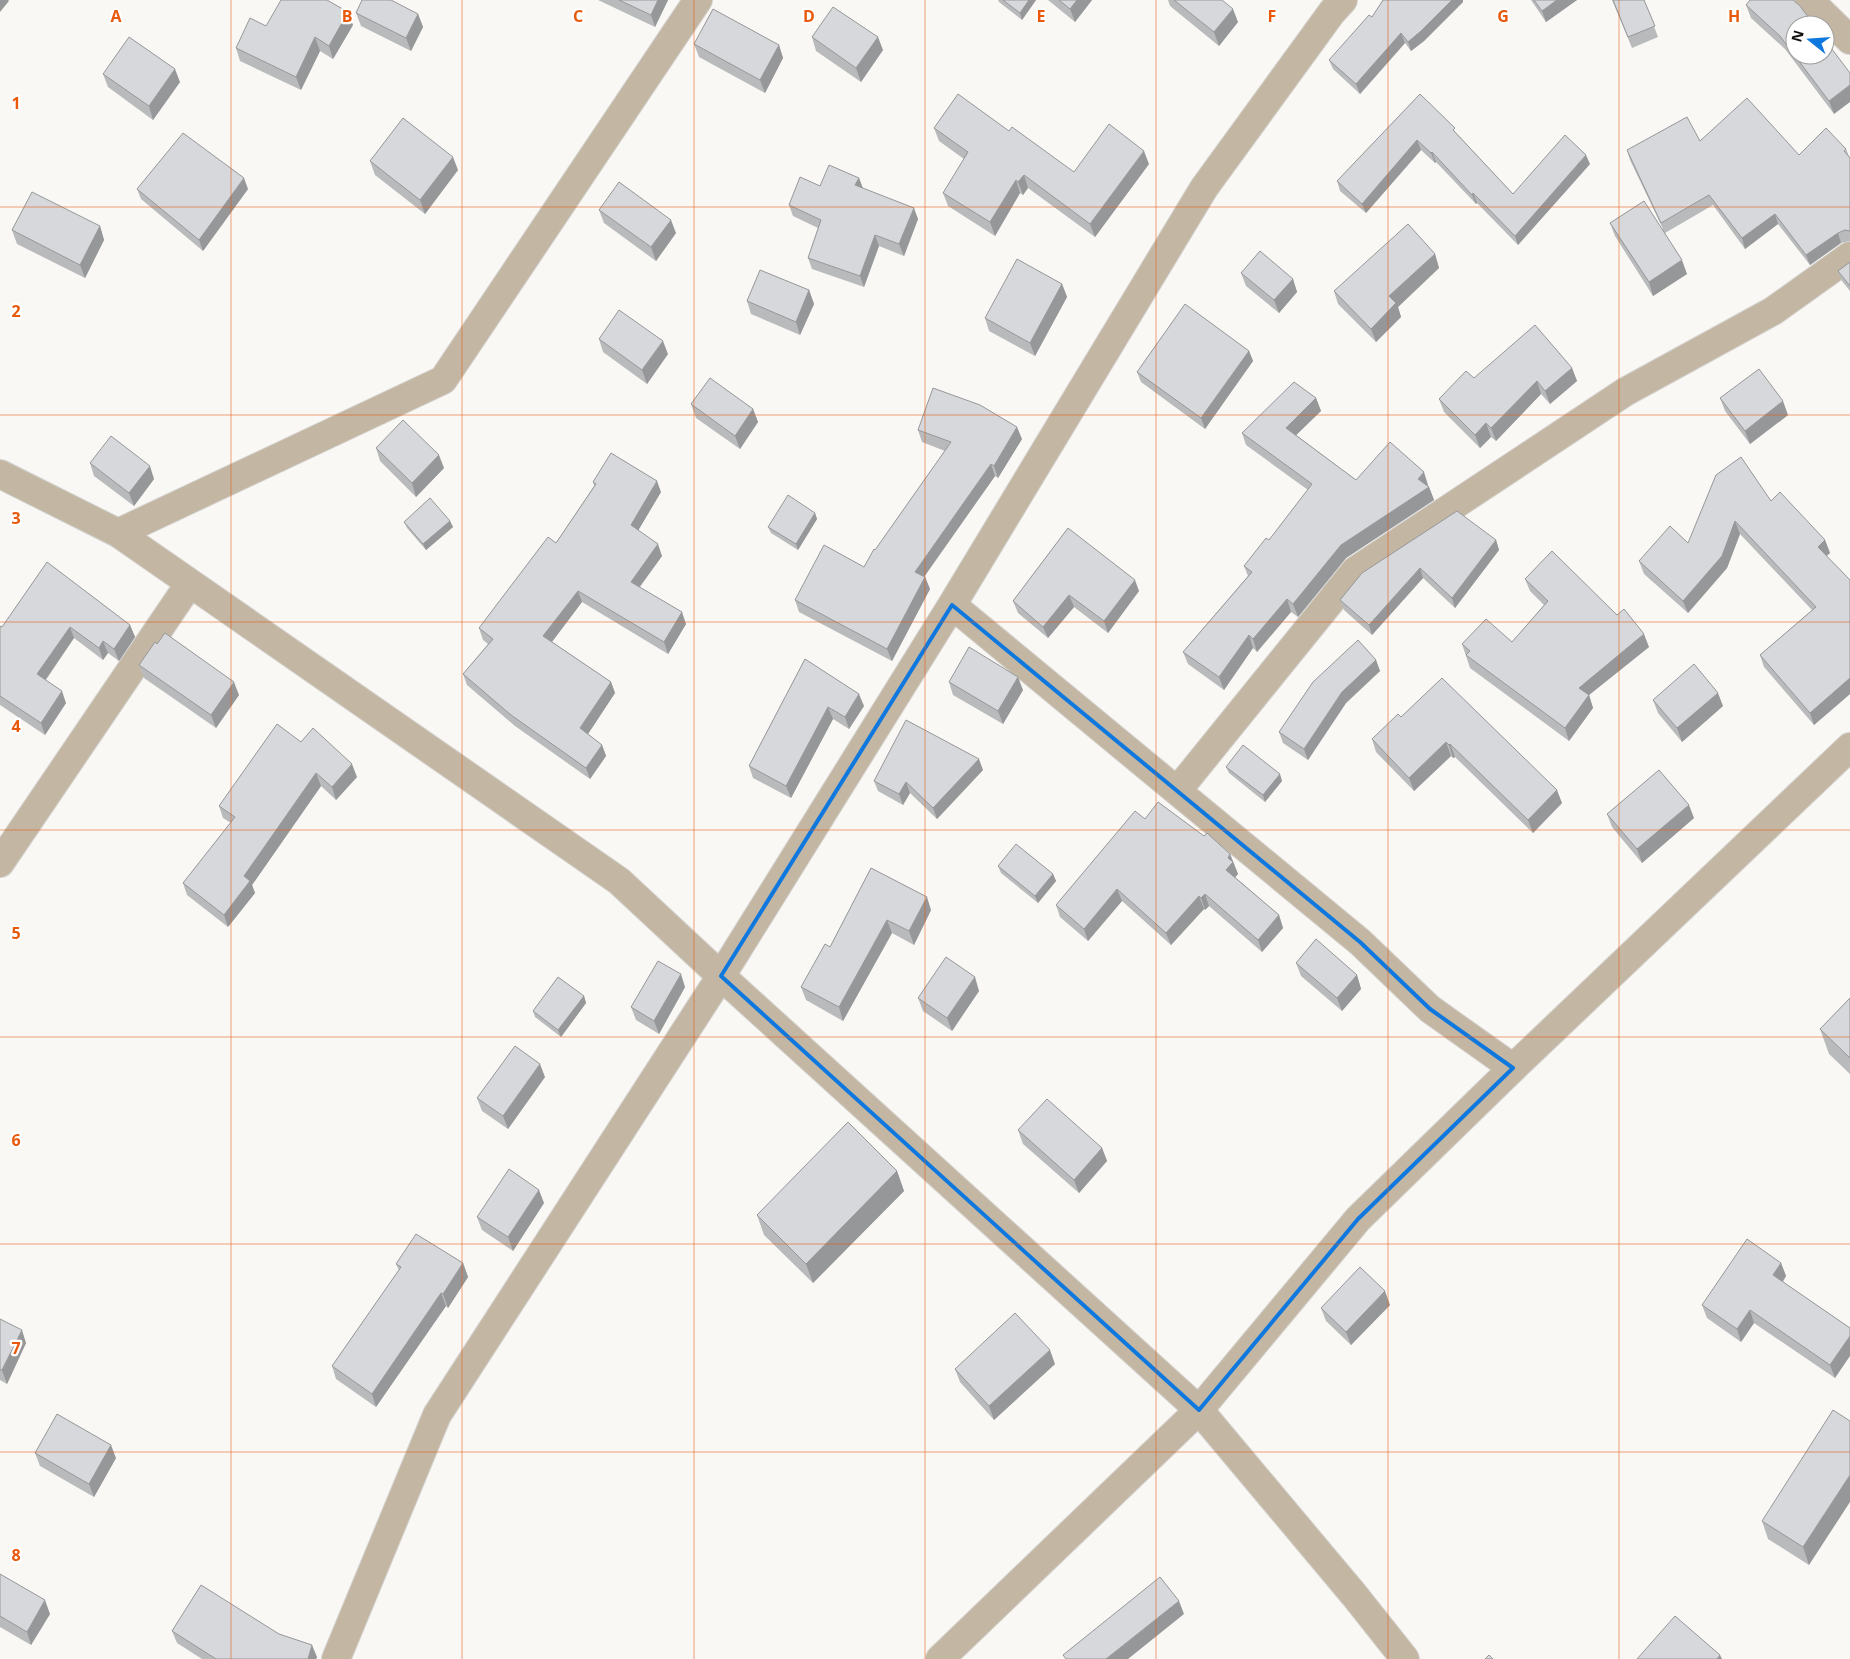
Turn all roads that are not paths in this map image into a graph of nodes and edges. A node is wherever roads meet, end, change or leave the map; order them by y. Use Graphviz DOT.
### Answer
graph roads {
  1 [pos="698,0"];
  2 [pos="1809,0"];
  3 [pos="1332,4"];
  4 [pos="1850,40"];
  5 [pos="1850,256"];
  6 [pos="0,474"];
  7 [pos="118,533"];
  8 [pos="190,582"];
  9 [pos="952,606"];
  10 [pos="1850,747"];
  11 [pos="1177,791"];
  12 [pos="0,863"];
  13 [pos="721,976"];
  14 [pos="1513,1068"];
  15 [pos="1199,1410"];
  16 [pos="336,1659"];
  17 [pos="940,1659"];
  18 [pos="1405,1659"];
  1 -- 7 [label="street"];
  2 -- 4 [label="street"];
  3 -- 9 [label="street"];
  5 -- 11 [label="street"];
  6 -- 7 [label="street"];
  7 -- 8 [label="street"];
  8 -- 12 [label="street"];
  8 -- 13 [label="street"];
  9 -- 11 [label="street"];
  9 -- 13 [label="street"];
  10 -- 14 [label="street"];
  11 -- 14 [label="street"];
  13 -- 15 [label="street"];
  13 -- 16 [label="street"];
  14 -- 15 [label="street"];
  15 -- 17 [label="street"];
  15 -- 18 [label="street"];
}
